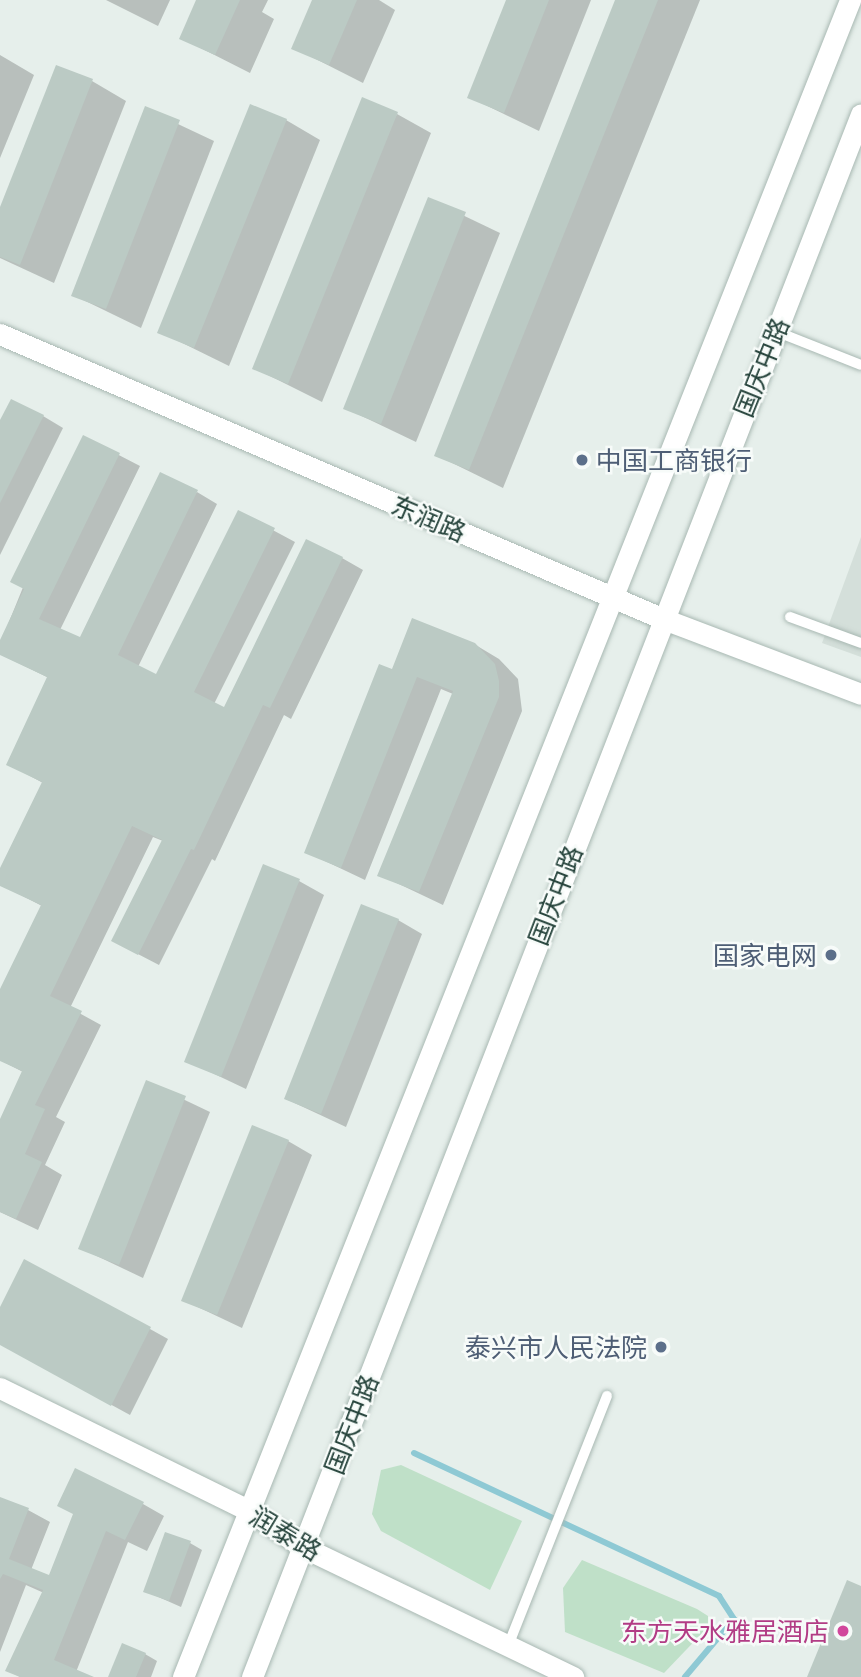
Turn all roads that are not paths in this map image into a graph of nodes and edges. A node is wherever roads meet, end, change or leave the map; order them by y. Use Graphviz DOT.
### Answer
graph roads {
  1 [pos="850,0"];
  2 [pos="861,114"];
  3 [pos="775,331"];
  4 [pos="0,334"];
  5 [pos="861,365"];
  6 [pos="615,598"];
  7 [pos="790,617"];
  8 [pos="661,618"];
  9 [pos="861,643"];
  10 [pos="861,694"];
  11 [pos="0,1388"];
  12 [pos="607,1396"];
  13 [pos="248,1510"];
  14 [pos="303,1547"];
  15 [pos="508,1646"];
  16 [pos="183,1677"];
  17 [pos="252,1677"];
  18 [pos="573,1677"];
  1 -- 6 [label="main road"];
  2 -- 3 [label="main road, 国庆中路"];
  3 -- 5 [label="lane"];
  3 -- 8 [label="main road, 国庆中路"];
  4 -- 6 [label="main road, 东润路"];
  6 -- 8 [label="main road, 东润路"];
  6 -- 13 [label="main road"];
  7 -- 9 [label="lane"];
  8 -- 10 [label="main road, 东润路"];
  8 -- 14 [label="main road, 国庆中路"];
  11 -- 13 [label="main road, 润泰路"];
  12 -- 15 [label="lane"];
  13 -- 14 [label="main road, 润泰路"];
  13 -- 16 [label="main road"];
  14 -- 15 [label="main road, 润泰路"];
  14 -- 17 [label="main road, 国庆中路"];
  15 -- 18 [label="main road, 润泰路"];
}
